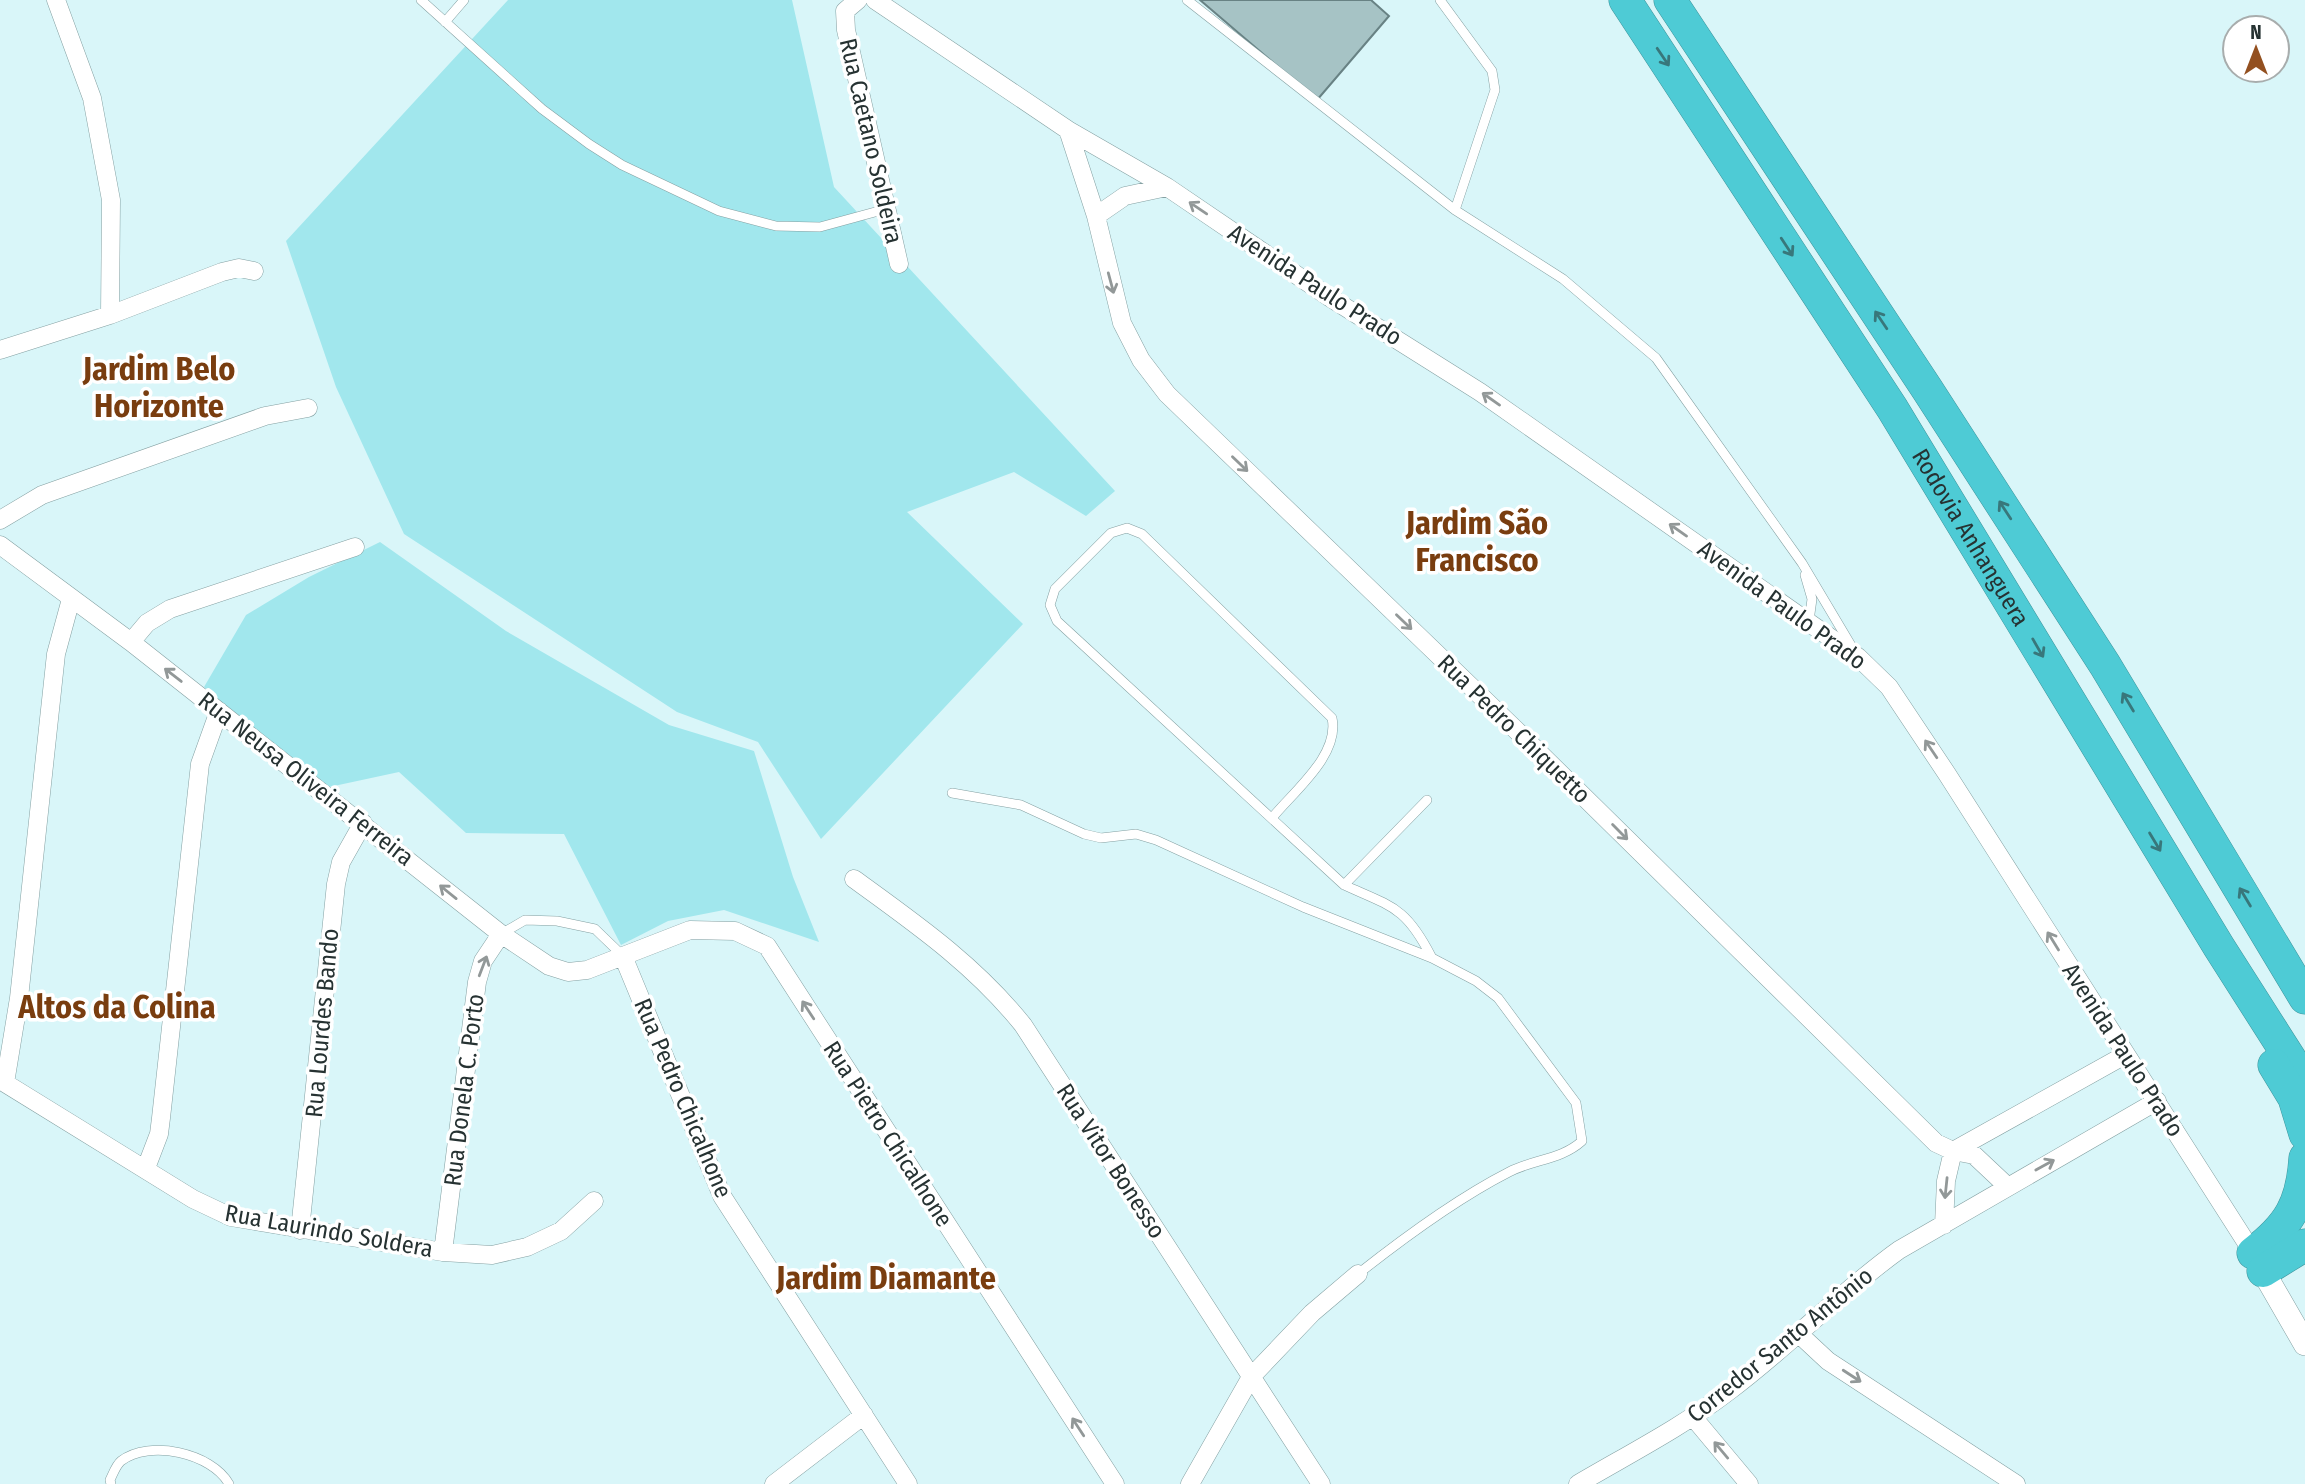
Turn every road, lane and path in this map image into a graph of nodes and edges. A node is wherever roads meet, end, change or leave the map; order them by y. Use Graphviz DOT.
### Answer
graph roads {
  1 [pos="57,0"];
  2 [pos="421,0"];
  3 [pos="464,0"];
  4 [pos="858,0"];
  5 [pos="875,0"];
  6 [pos="1187,0"];
  7 [pos="1440,0"];
  8 [pos="1625,0"];
  9 [pos="1670,0"];
  10 [pos="444,22"];
  11 [pos="1068,130"];
  12 [pos="1116,155"];
  13 [pos="1081,170"];
  14 [pos="1167,187"];
  15 [pos="886,209"];
  16 [pos="1455,210"];
  17 [pos="1096,216"];
  18 [pos="899,264"];
  19 [pos="254,271"];
  20 [pos="110,315"];
  21 [pos="0,350"];
  22 [pos="308,408"];
  23 [pos="0,520"];
  24 [pos="0,545"];
  25 [pos="355,548"];
  26 [pos="1802,563"];
  27 [pos="71,599"];
  28 [pos="1810,621"];
  29 [pos="131,642"];
  30 [pos="1858,657"];
  31 [pos="219,711"];
  32 [pos="952,793"];
  33 [pos="1427,800"];
  34 [pos="1272,818"];
  35 [pos="363,822"];
  36 [pos="854,879"];
  37 [pos="1344,885"];
  38 [pos="501,934"];
  39 [pos="2274,946"];
  40 [pos="2219,947"];
  41 [pos="624,956"];
  42 [pos="1432,958"];
  43 [pos="2305,967"];
  44 [pos="2305,998"];
  45 [pos="2125,1055"];
  46 [pos="2,1081"];
  47 [pos="2305,1082"];
  48 [pos="2157,1101"];
  49 [pos="2305,1134"];
  50 [pos="1952,1152"];
  51 [pos="2305,1158"];
  52 [pos="146,1168"];
  53 [pos="2007,1186"];
  54 [pos="594,1201"];
  55 [pos="1944,1225"];
  56 [pos="300,1230"];
  57 [pos="2305,1245"];
  58 [pos="443,1252"];
  59 [pos="2258,1262"];
  60 [pos="1358,1274"];
  61 [pos="1799,1334"];
  62 [pos="2305,1344"];
  63 [pos="1251,1377"];
  64 [pos="864,1415"];
  65 [pos="1693,1417"];
  66 [pos="111,1484"];
  67 [pos="229,1484"];
  68 [pos="774,1484"];
  69 [pos="908,1484"];
  70 [pos="1115,1484"];
  71 [pos="1190,1484"];
  72 [pos="1321,1484"];
  73 [pos="1578,1484"];
  74 [pos="1749,1484"];
  75 [pos="2016,1484"];
  1 -- 20 [label="street"];
  2 -- 10 [label="lane"];
  3 -- 10 [label="lane"];
  4 -- 15 [label="street, Rua Caetano Soldeira"];
  5 -- 11 [label="street, Avenida Paulo Prado"];
  6 -- 16 [label="lane"];
  7 -- 16 [label="lane"];
  8 -- 40 [label="highway, Rodovia Anhanguera, one-way"];
  39 -- 9 [label="highway, Rodovia Anhanguera, one-way"];
  10 -- 15 [label="lane"];
  11 -- 12 [label="street, Avenida Paulo Prado"];
  11 -- 13 [label="street, Rua Pedro Chiquetto"];
  12 -- 13 [label="street"];
  12 -- 14 [label="street, Avenida Paulo Prado"];
  13 -- 17 [label="street, Rua Pedro Chiquetto"];
  14 -- 17 [label="street"];
  28 -- 14 [label="street, Avenida Paulo Prado, one-way"];
  15 -- 18 [label="street, Rua Caetano Soldeira"];
  16 -- 26 [label="lane"];
  17 -- 50 [label="street, Rua Pedro Chiquetto, one-way"];
  19 -- 20 [label="street"];
  20 -- 21 [label="street"];
  22 -- 23 [label="street"];
  24 -- 27 [label="street, Rua Neusa Oliveira Ferreira"];
  25 -- 29 [label="street"];
  26 -- 28 [label="lane"];
  26 -- 30 [label="lane"];
  27 -- 29 [label="street, Rua Neusa Oliveira Ferreira"];
  27 -- 46 [label="street"];
  28 -- 30 [label="street, Avenida Paulo Prado"];
  31 -- 29 [label="street, Rua Neusa Oliveira Ferreira, one-way"];
  45 -- 30 [label="street, Avenida Paulo Prado, one-way"];
  31 -- 35 [label="street, Rua Neusa Oliveira Ferreira"];
  31 -- 52 [label="street"];
  32 -- 42 [label="lane"];
  33 -- 37 [label="lane"];
  34 -- 34 [label="lane"];
  34 -- 37 [label="lane"];
  38 -- 35 [label="street, Rua Neusa Oliveira Ferreira, one-way"];
  35 -- 56 [label="street, Rua Lourdes Bando"];
  36 -- 63 [label="street, Rua Vitor Bonesso"];
  37 -- 42 [label="lane"];
  38 -- 41 [label="street, Rua Neusa Oliveira Ferreira"];
  38 -- 41 [label="lane"];
  58 -- 38 [label="street, Rua Donela C. Porto, one-way"];
  39 -- 43 [label="highway"];
  39 -- 44 [label="highway, Rodovia Anhanguera"];
  40 -- 47 [label="highway, Rodovia Anhanguera"];
  40 -- 49 [label="highway"];
  41 -- 64 [label="street, Rua Pedro Chicalhone"];
  70 -- 41 [label="street, Rua Pietro Chicalhone, one-way"];
  42 -- 60 [label="lane"];
  45 -- 48 [label="street, Avenida Paulo Prado"];
  45 -- 50 [label="street"];
  46 -- 52 [label="street, Rua Laurindo Soldera"];
  53 -- 48 [label="street, Corredor Santo Antônio, one-way"];
  48 -- 59 [label="street, Avenida Paulo Prado"];
  50 -- 53 [label="street, Rua Pedro Chiquetto"];
  50 -- 55 [label="street, one-way"];
  51 -- 59 [label="highway"];
  52 -- 56 [label="street, Rua Laurindo Soldera"];
  53 -- 55 [label="street, Corredor Santo Antônio"];
  54 -- 58 [label="street, Rua Laurindo Soldera"];
  55 -- 61 [label="street, Corredor Santo Antônio"];
  56 -- 58 [label="street, Rua Laurindo Soldera"];
  57 -- 59 [label="highway"];
  59 -- 62 [label="street, Avenida Paulo Prado"];
  60 -- 63 [label="street"];
  61 -- 65 [label="street, Corredor Santo Antônio"];
  61 -- 75 [label="street, one-way"];
  63 -- 71 [label="street"];
  63 -- 72 [label="street, Rua Vitor Bonesso"];
  64 -- 68 [label="street"];
  64 -- 69 [label="street, Rua Pedro Chicalhone"];
  65 -- 73 [label="street, Corredor Santo Antônio"];
  74 -- 65 [label="street, one-way"];
  66 -- 67 [label="lane"];
}
